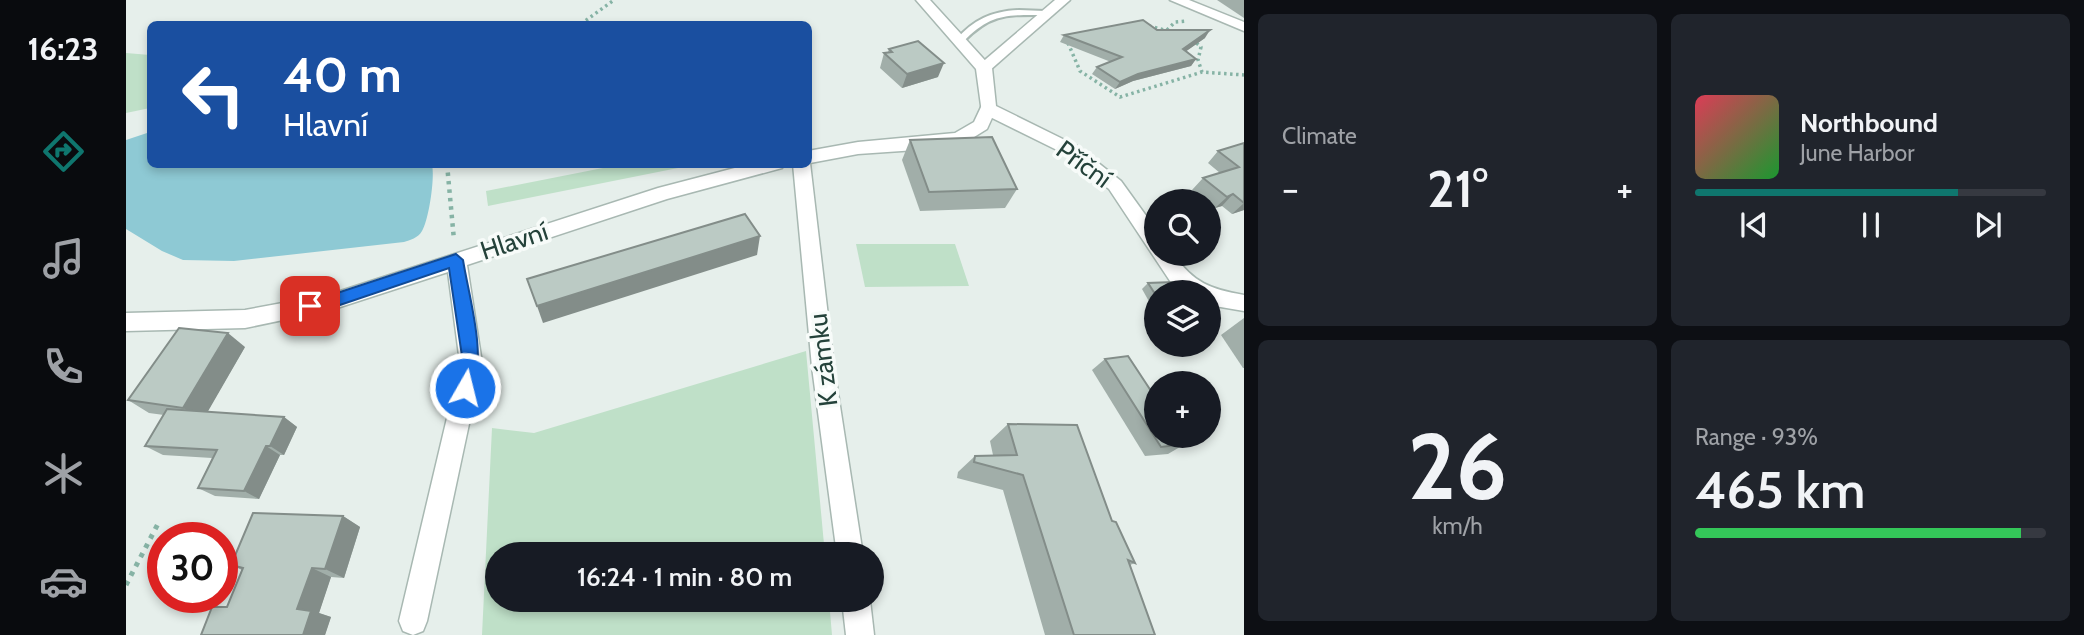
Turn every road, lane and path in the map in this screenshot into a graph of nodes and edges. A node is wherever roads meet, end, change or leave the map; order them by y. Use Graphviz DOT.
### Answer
graph roads {
  1 [pos="614,0"];
  2 [pos="923,0"];
  3 [pos="1063,0"];
  4 [pos="1177,0"];
  5 [pos="1045,13"];
  6 [pos="585,21"];
  7 [pos="1147,25"];
  8 [pos="1244,27"];
  9 [pos="1179,33"];
  10 [pos="1186,36"];
  11 [pos="1066,38"];
  12 [pos="960,40"];
  13 [pos="984,68"];
  14 [pos="1202,72"];
  15 [pos="1244,75"];
  16 [pos="988,109"];
  17 [pos="812,156"];
  18 [pos="447,168"];
  19 [pos="761,168"];
  20 [pos="802,168"];
  21 [pos="1144,227"];
  22 [pos="456,260"];
  23 [pos="1170,266"];
  24 [pos="1182,280"];
  25 [pos="1221,299"];
  26 [pos="1244,303"];
  27 [pos="126,322"];
  28 [pos="160,520"];
  29 [pos="848,542"];
  30 [pos="126,585"];
  31 [pos="857,612"];
  32 [pos="413,621"];
  33 [pos="860,635"];
  1 -- 6 [label="path"];
  2 -- 12 [label="street"];
  3 -- 5 [label="street"];
  4 -- 8 [label="street"];
  5 -- 12 [label="lane"];
  5 -- 13 [label="street"];
  7 -- 9 [label="path"];
  10 -- 14 [label="path"];
  11 -- 14 [label="path"];
  12 -- 13 [label="street"];
  13 -- 16 [label="street"];
  14 -- 15 [label="path"];
  16 -- 17 [label="street"];
  16 -- 21 [label="street, Příční"];
  18 -- 22 [label="path"];
  19 -- 22 [label="street, Hlavní"];
  20 -- 29 [label="street, K zámku"];
  22 -- 27 [label="street, Hlavní"];
  22 -- 32 [label="street"];
  23 -- 24 [label="street"];
  25 -- 26 [label="street"];
  28 -- 30 [label="path"];
  31 -- 33 [label="street"];
}
